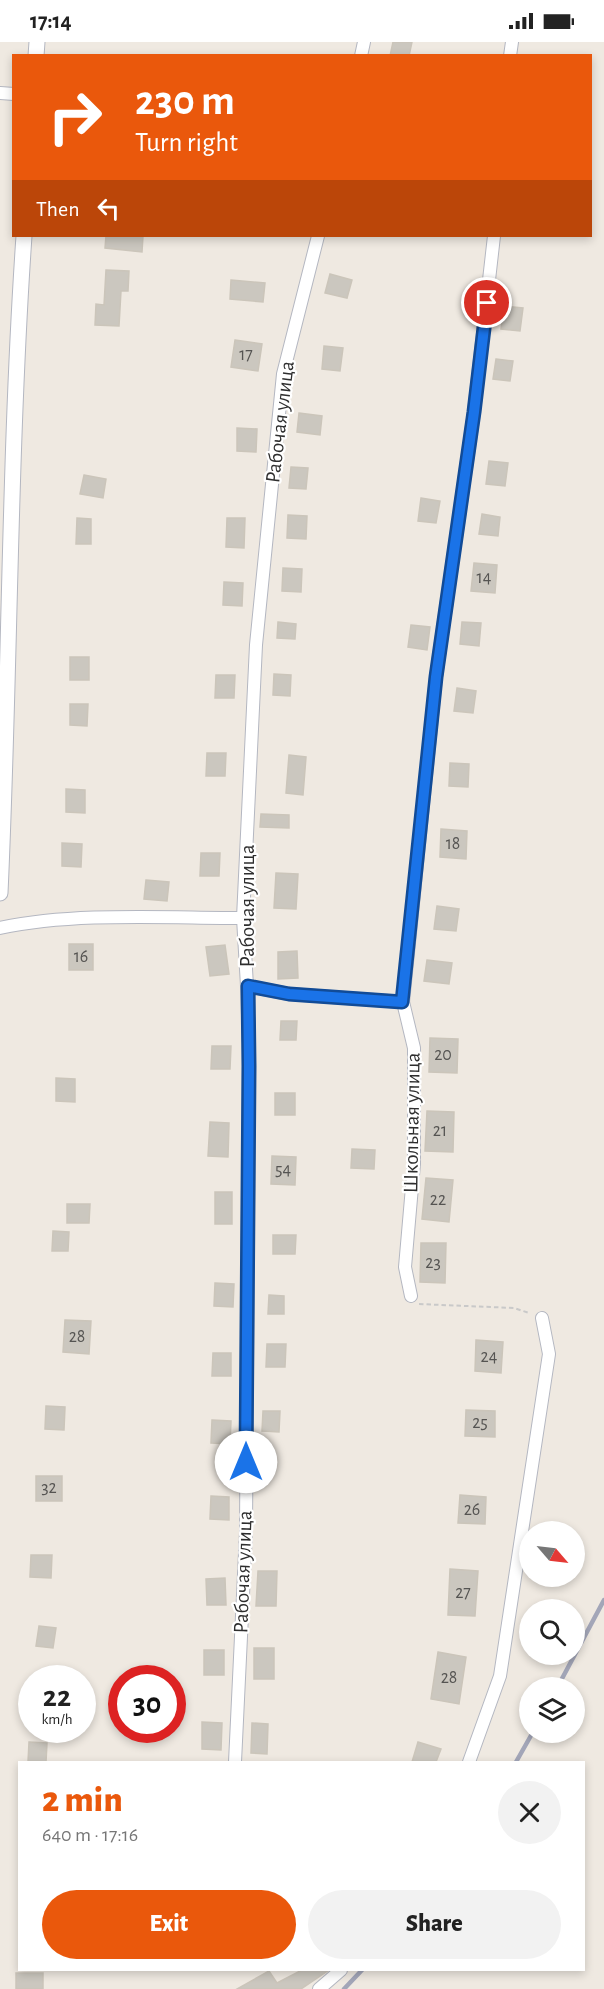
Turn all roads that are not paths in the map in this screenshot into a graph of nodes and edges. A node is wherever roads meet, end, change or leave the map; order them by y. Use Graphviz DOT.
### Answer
graph roads {
  1 [pos="24,237"];
  2 [pos="318,237"];
  3 [pos="494,237"];
  4 [pos="6,489"];
  5 [pos="0,893"];
  6 [pos="243,918"];
  7 [pos="0,928"];
  8 [pos="248,986"];
  9 [pos="402,1002"];
  10 [pos="411,1296"];
  11 [pos="542,1318"];
  12 [pos="235,1761"];
  13 [pos="469,1761"];
  14 [pos="340,1971"];
  15 [pos="319,1989"];
  1 -- 4 [label="street"];
  2 -- 6 [label="street, Рабочая улица"];
  3 -- 9 [label="street, Школьная улица"];
  4 -- 5 [label="street"];
  6 -- 7 [label="street"];
  6 -- 8 [label="street, Рабочая улица"];
  8 -- 9 [label="street"];
  8 -- 12 [label="street, Рабочая улица"];
  9 -- 10 [label="street, Школьная улица"];
  11 -- 13 [label="street"];
  14 -- 15 [label="street"];
}
